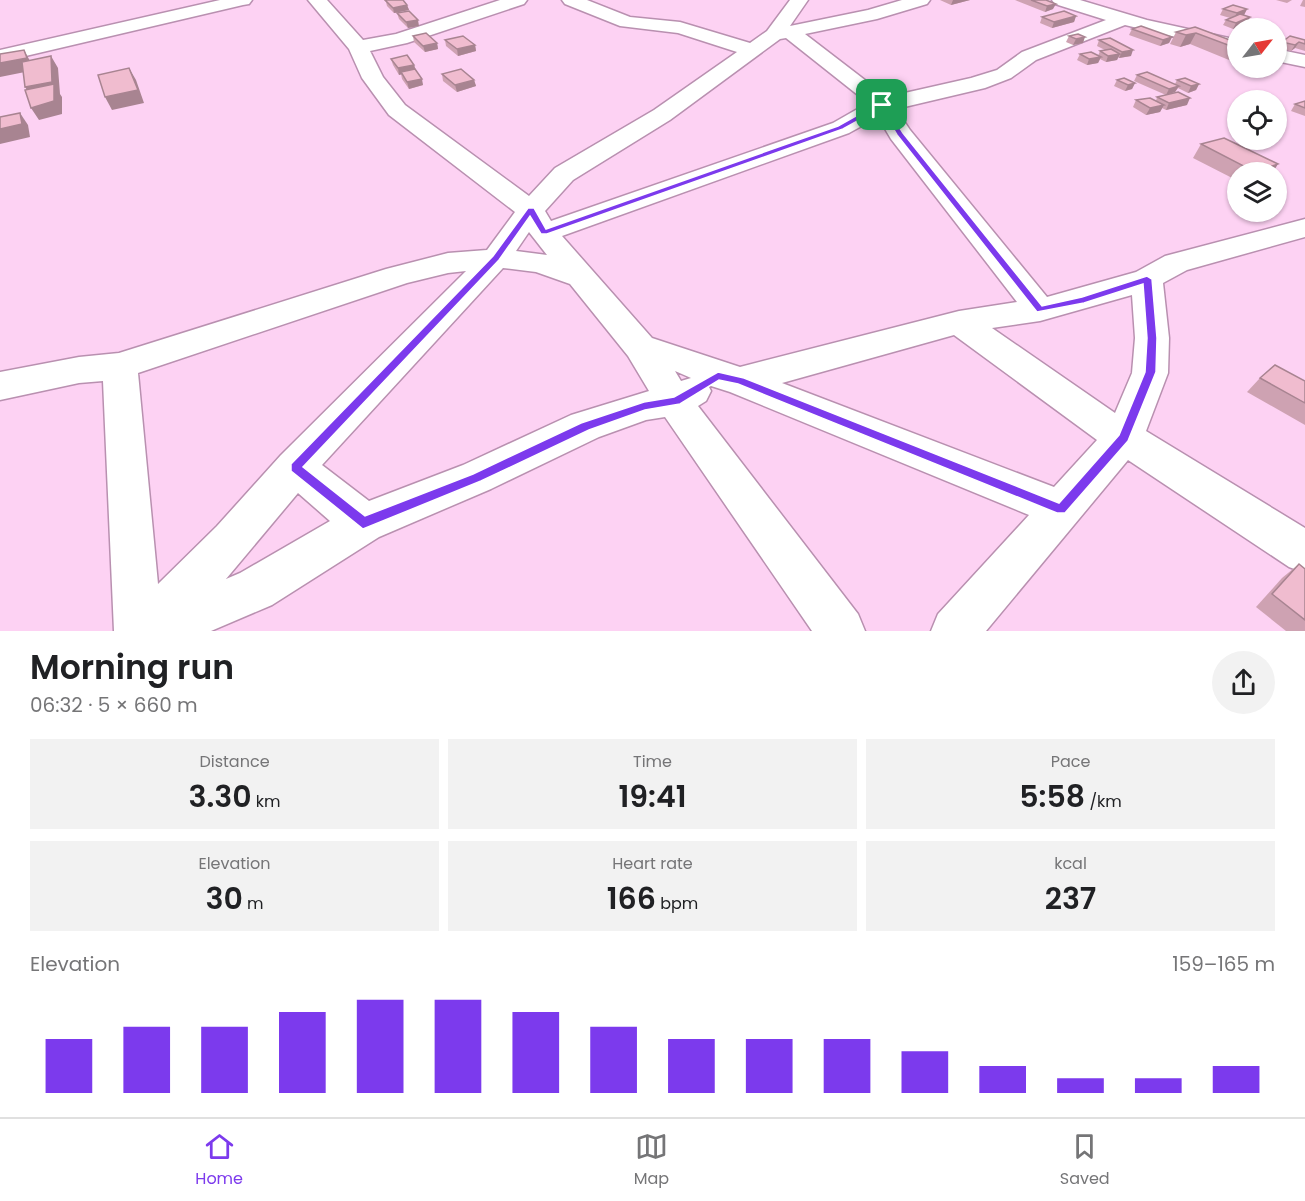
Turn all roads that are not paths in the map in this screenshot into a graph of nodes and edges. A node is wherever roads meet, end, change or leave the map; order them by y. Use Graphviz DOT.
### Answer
graph roads {
  1 [pos="243,0"];
  2 [pos="317,0"];
  3 [pos="518,0"];
  4 [pos="571,0"];
  5 [pos="799,0"];
  6 [pos="921,0"];
  7 [pos="1061,0"];
  8 [pos="217,3"];
  9 [pos="1125,20"];
  10 [pos="772,39"];
  11 [pos="1227,43"];
  12 [pos="358,47"];
  13 [pos="0,56"];
  14 [pos="1287,57"];
  15 [pos="1305,61"];
  16 [pos="882,105"];
  17 [pos="841,128"];
  18 [pos="900,134"];
  19 [pos="537,221"];
  20 [pos="1305,228"];
  21 [pos="496,258"];
  22 [pos="582,277"];
  23 [pos="1147,279"];
  24 [pos="1040,310"];
  25 [pos="959,322"];
  26 [pos="640,347"];
  27 [pos="120,366"];
  28 [pos="729,378"];
  29 [pos="0,386"];
  30 [pos="676,401"];
  31 [pos="1124,437"];
  32 [pos="295,467"];
  33 [pos="1061,509"];
  34 [pos="363,523"];
  35 [pos="1305,552"];
  36 [pos="138,631"];
  37 [pos="145,631"];
  38 [pos="154,631"];
  39 [pos="841,631"];
  40 [pos="955,631"];
  1 -- 8 [label="street"];
  2 -- 12 [label="street"];
  3 -- 12 [label="street"];
  4 -- 10 [label="street"];
  5 -- 10 [label="street"];
  6 -- 10 [label="street"];
  7 -- 9 [label="street"];
  8 -- 13 [label="street"];
  9 -- 11 [label="street"];
  9 -- 16 [label="street"];
  10 -- 16 [label="street"];
  10 -- 19 [label="street"];
  12 -- 19 [label="street"];
  14 -- 15 [label="street"];
  16 -- 17 [label="street"];
  16 -- 18 [label="street"];
  17 -- 18 [label="street"];
  17 -- 19 [label="street"];
  18 -- 24 [label="street"];
  19 -- 21 [label="street"];
  19 -- 22 [label="street"];
  20 -- 23 [label="street"];
  21 -- 22 [label="street"];
  21 -- 27 [label="street"];
  21 -- 32 [label="street"];
  22 -- 26 [label="street"];
  23 -- 24 [label="street"];
  23 -- 31 [label="street"];
  24 -- 25 [label="street"];
  25 -- 28 [label="street"];
  25 -- 31 [label="street"];
  26 -- 28 [label="street"];
  26 -- 30 [label="street"];
  27 -- 29 [label="street"];
  27 -- 36 [label="street"];
  28 -- 30 [label="street"];
  28 -- 33 [label="street"];
  30 -- 34 [label="street"];
  30 -- 39 [label="street"];
  31 -- 33 [label="street"];
  31 -- 35 [label="street"];
  32 -- 34 [label="street"];
  32 -- 37 [label="street"];
  33 -- 40 [label="street"];
  34 -- 38 [label="street"];
}
